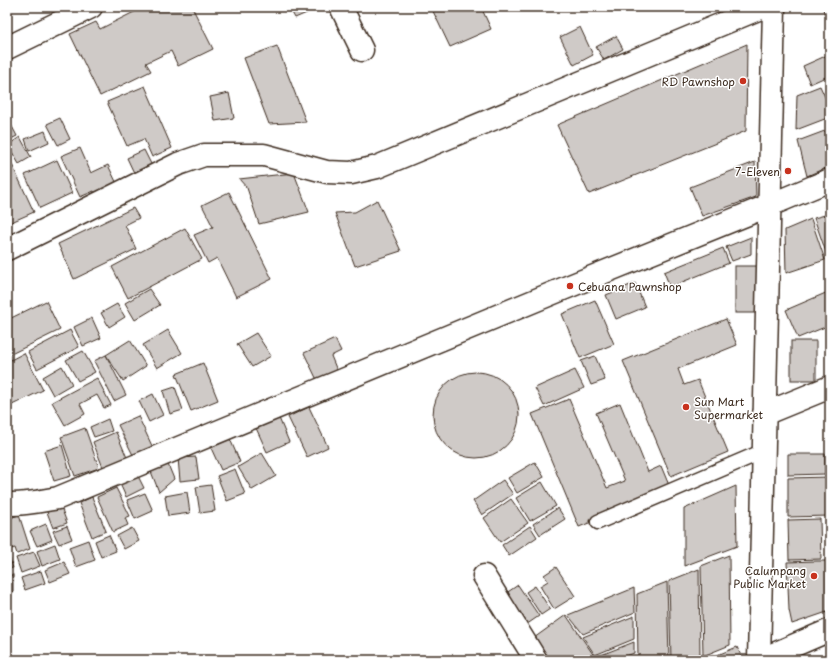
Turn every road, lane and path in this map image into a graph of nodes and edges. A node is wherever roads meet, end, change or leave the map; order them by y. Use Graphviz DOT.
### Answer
graph roads {
  1 [pos="91,7"];
  2 [pos="341,7"];
  3 [pos="762,7"];
  4 [pos="774,7"];
  5 [pos="7,48"];
  6 [pos="362,50"];
  7 [pos="830,180"];
  8 [pos="770,205"];
  9 [pos="7,249"];
  10 [pos="830,387"];
  11 [pos="764,414"];
  12 [pos="764,451"];
  13 [pos="7,504"];
  14 [pos="598,522"];
  15 [pos="484,576"];
  16 [pos="830,630"];
  17 [pos="536,660"];
  18 [pos="759,660"];
  1 -- 5 [label="street"];
  2 -- 6 [label="street"];
  3 -- 9 [label="street"];
  4 -- 8 [label="street"];
  7 -- 8 [label="street"];
  8 -- 11 [label="street"];
  8 -- 13 [label="street"];
  10 -- 11 [label="street"];
  11 -- 12 [label="street"];
  12 -- 14 [label="lane"];
  12 -- 18 [label="street"];
  15 -- 17 [label="street"];
  16 -- 18 [label="street"];
}
